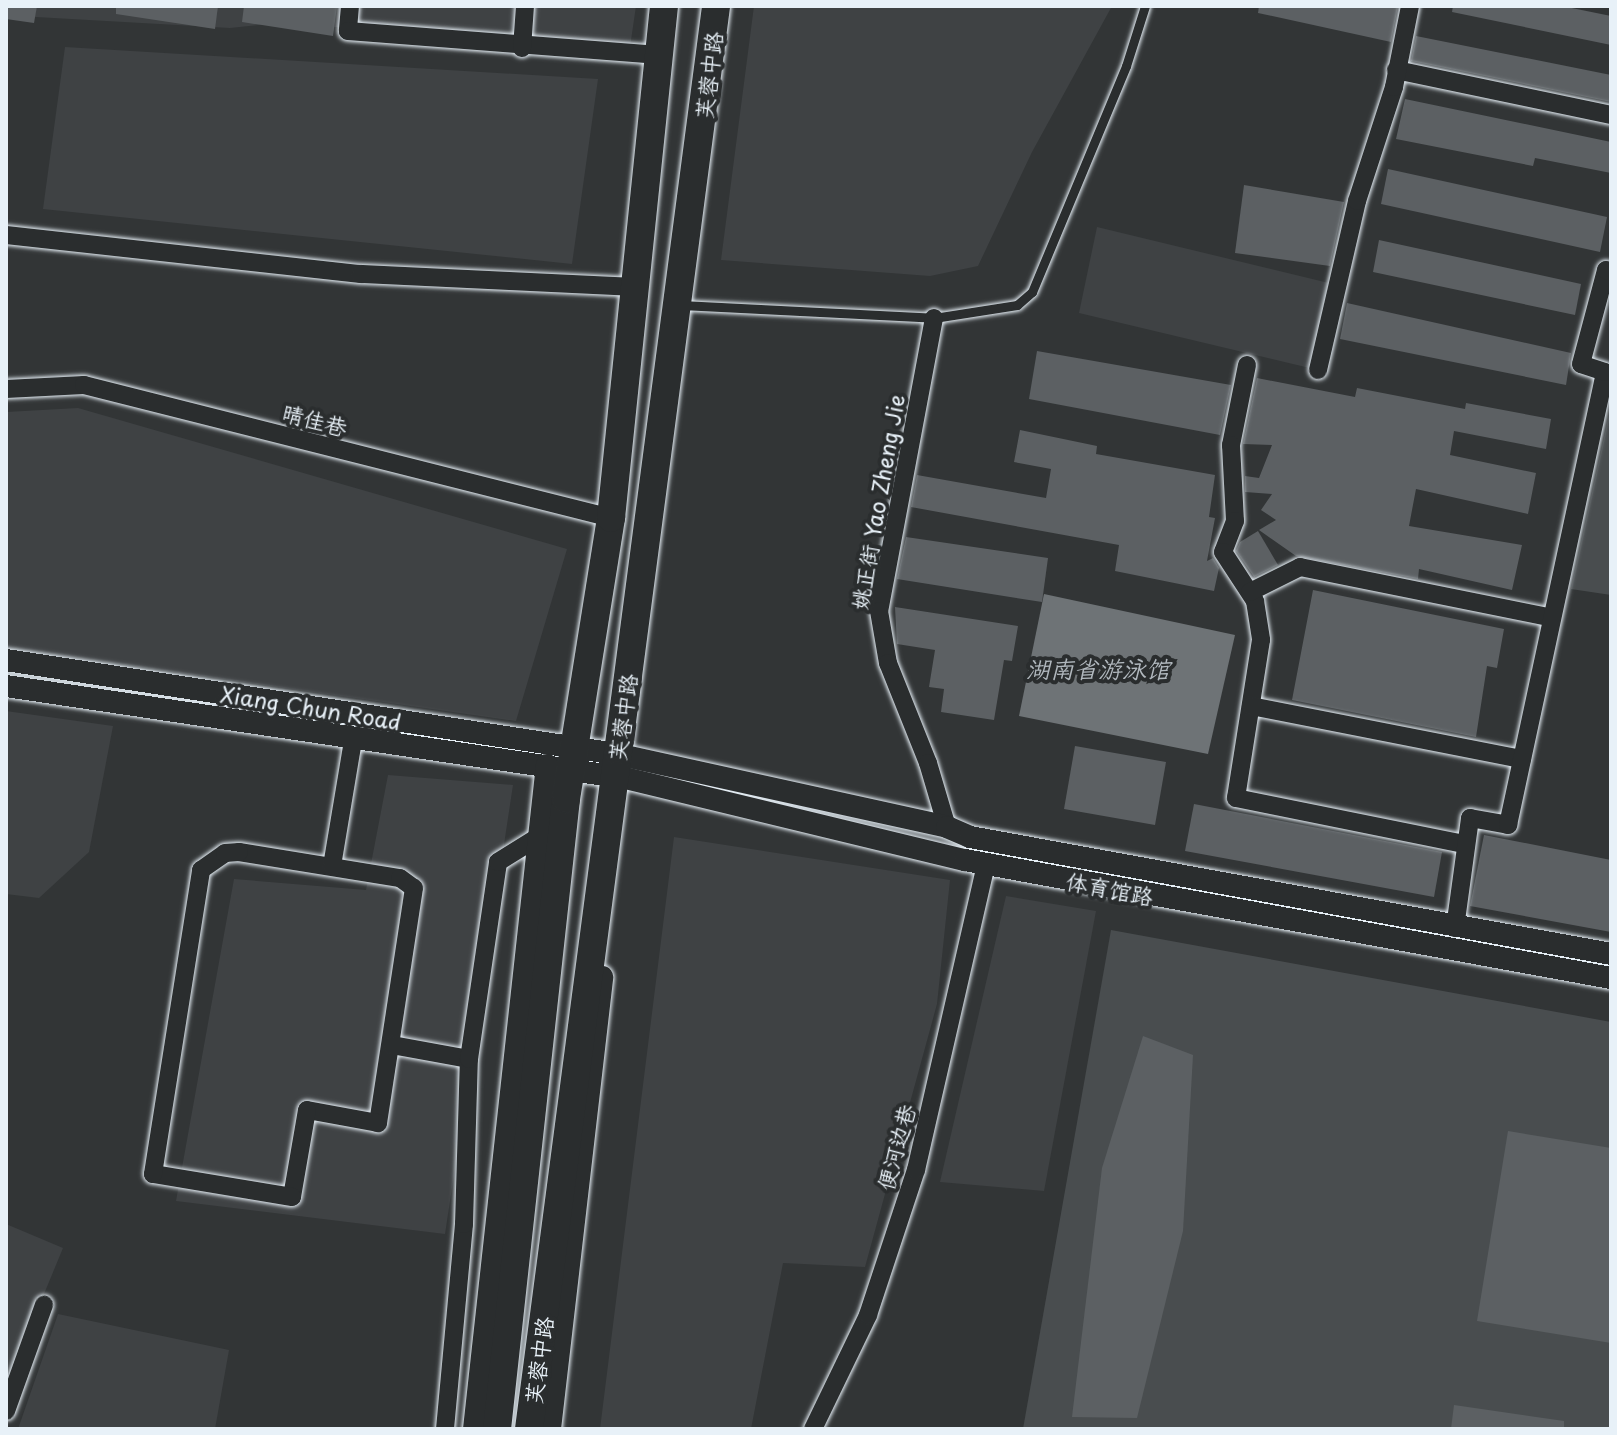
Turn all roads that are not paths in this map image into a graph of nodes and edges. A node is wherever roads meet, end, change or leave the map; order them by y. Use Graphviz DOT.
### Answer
graph roads {
  1 [pos="350,6"];
  2 [pos="525,6"];
  3 [pos="664,6"];
  4 [pos="716,6"];
  5 [pos="1145,6"];
  6 [pos="1410,6"];
  7 [pos="522,48"];
  8 [pos="659,55"];
  9 [pos="1396,70"];
  10 [pos="1611,115"];
  11 [pos="6,235"];
  12 [pos="1609,269"];
  13 [pos="632,287"];
  14 [pos="680,305"];
  15 [pos="934,318"];
  16 [pos="1247,365"];
  17 [pos="1318,370"];
  18 [pos="1608,372"];
  19 [pos="6,389"];
  20 [pos="611,518"];
  21 [pos="1250,592"];
  22 [pos="1552,618"];
  23 [pos="6,660"];
  24 [pos="6,686"];
  25 [pos="1251,706"];
  26 [pos="353,740"];
  27 [pos="1522,759"];
  28 [pos="563,761"];
  29 [pos="619,769"];
  30 [pos="566,799"];
  31 [pos="947,827"];
  32 [pos="543,834"];
  33 [pos="1464,844"];
  34 [pos="986,864"];
  35 [pos="332,866"];
  36 [pos="1455,928"];
  37 [pos="1611,954"];
  38 [pos="1611,978"];
  39 [pos="392,1045"];
  40 [pos="469,1059"];
  41 [pos="44,1305"];
  42 [pos="6,1411"];
  43 [pos="445,1429"];
  44 [pos="474,1429"];
  45 [pos="497,1429"];
  46 [pos="529,1429"];
  47 [pos="550,1429"];
  48 [pos="813,1429"];
  1 -- 7 [label="street"];
  2 -- 7 [label="street"];
  3 -- 8 [label="main road, 芙蓉中路"];
  4 -- 14 [label="main road, 芙蓉中路"];
  5 -- 15 [label="lane"];
  6 -- 9 [label="street"];
  7 -- 8 [label="street"];
  8 -- 13 [label="main road, 芙蓉中路"];
  9 -- 10 [label="street"];
  9 -- 17 [label="street"];
  11 -- 13 [label="street"];
  12 -- 18 [label="street"];
  13 -- 20 [label="main road, 芙蓉中路"];
  14 -- 15 [label="lane"];
  14 -- 29 [label="main road, 芙蓉中路"];
  15 -- 31 [label="street, 姚正街 Yao Zheng Jie"];
  16 -- 21 [label="street"];
  18 -- 22 [label="street"];
  19 -- 20 [label="street, 晴佳巷"];
  20 -- 28 [label="main road, 芙蓉中路"];
  21 -- 22 [label="street"];
  21 -- 25 [label="street"];
  22 -- 27 [label="street"];
  23 -- 28 [label="street, Xiang Chun Road"];
  24 -- 26 [label="street, Xiang Chun Road"];
  25 -- 27 [label="street"];
  25 -- 33 [label="street"];
  26 -- 28 [label="street, Xiang Chun Road"];
  26 -- 35 [label="street"];
  27 -- 33 [label="street"];
  28 -- 29 [label="street, Xiang Chun Road"];
  28 -- 30 [label="main road, 芙蓉中路"];
  28 -- 32 [label="street"];
  29 -- 31 [label="street, 体育馆路"];
  29 -- 34 [label="street, 体育馆路"];
  29 -- 46 [label="main road, 芙蓉中路"];
  29 -- 47 [label="street, 芙蓉中路"];
  30 -- 32 [label="main road"];
  30 -- 45 [label="main road, 芙蓉中路"];
  31 -- 36 [label="street, 体育馆路"];
  32 -- 40 [label="street"];
  32 -- 44 [label="street"];
  33 -- 36 [label="street"];
  34 -- 38 [label="street, 体育馆路"];
  34 -- 48 [label="street, 便河边巷"];
  35 -- 39 [label="street"];
  35 -- 39 [label="street"];
  36 -- 37 [label="street, 体育馆路"];
  39 -- 40 [label="street"];
  40 -- 43 [label="street"];
  41 -- 42 [label="street"];
}
